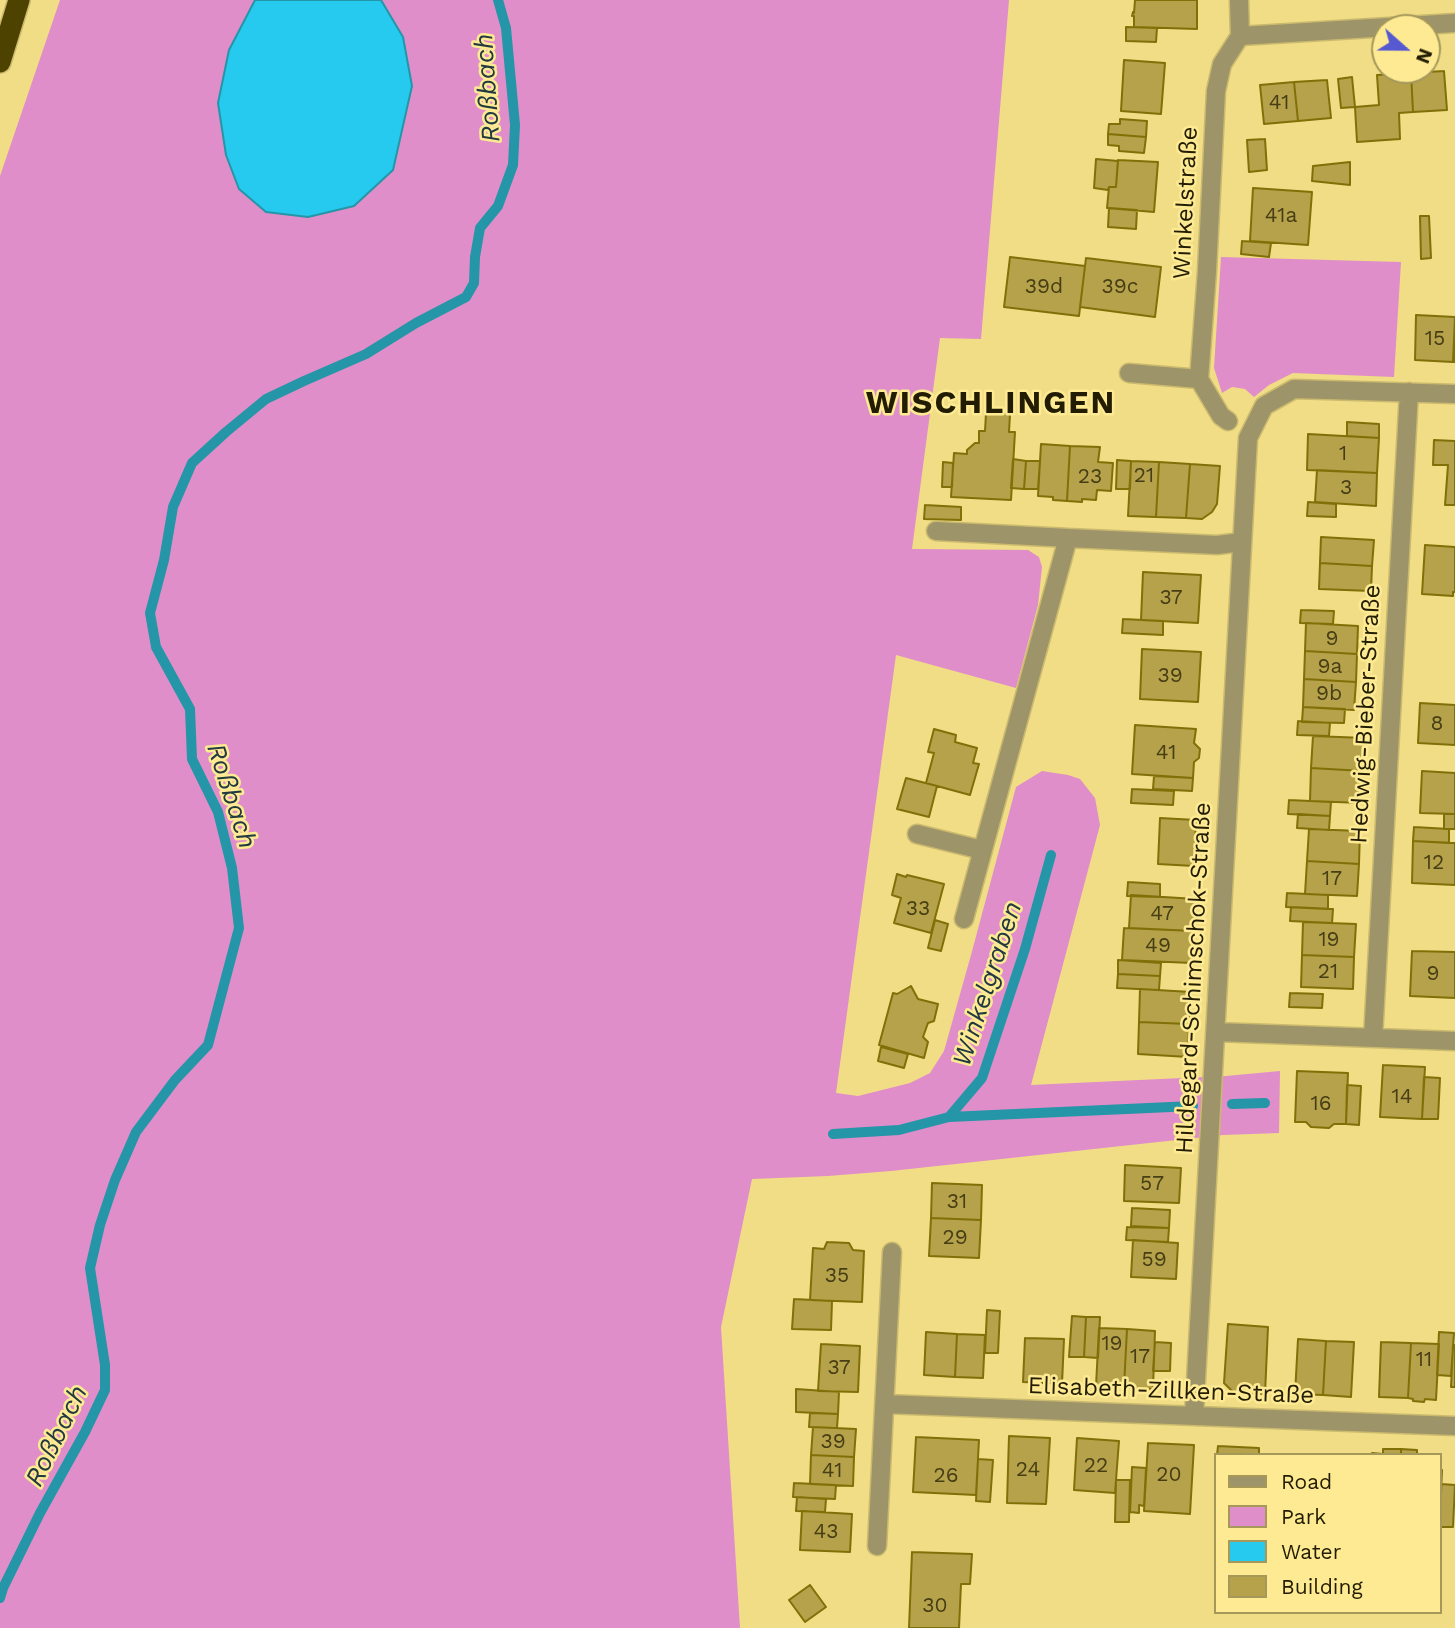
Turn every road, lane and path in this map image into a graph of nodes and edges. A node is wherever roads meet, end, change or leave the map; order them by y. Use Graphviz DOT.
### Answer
graph roads {
  1 [pos="19,0"];
  2 [pos="1239,0"];
  3 [pos="1455,23"];
  4 [pos="1240,36"];
  5 [pos="0,62"];
  6 [pos="1129,373"];
  7 [pos="1199,379"];
  8 [pos="1409,392"];
  9 [pos="1455,394"];
  10 [pos="1228,422"];
  11 [pos="936,531"];
  12 [pos="1068,538"];
  13 [pos="1242,542"];
  14 [pos="917,834"];
  15 [pos="982,850"];
  16 [pos="964,919"];
  17 [pos="1216,1032"];
  18 [pos="1373,1038"];
  19 [pos="1455,1041"];
  20 [pos="892,1252"];
  21 [pos="885,1404"];
  22 [pos="1194,1416"];
  23 [pos="1455,1426"];
  24 [pos="877,1546"];
  1 -- 5 [label="highway"];
  2 -- 4 [label="street"];
  3 -- 4 [label="street"];
  4 -- 7 [label="street, Winkelstraße"];
  6 -- 7 [label="street"];
  7 -- 10 [label="street"];
  8 -- 9 [label="street, Hildegard-Schimschok-Straße"];
  8 -- 13 [label="street, Hildegard-Schimschok-Straße"];
  8 -- 18 [label="street, Hedwig-Bieber-Straße"];
  11 -- 12 [label="street"];
  12 -- 13 [label="street"];
  12 -- 15 [label="street"];
  13 -- 17 [label="street, Hildegard-Schimschok-Straße"];
  14 -- 15 [label="street"];
  15 -- 16 [label="street"];
  17 -- 18 [label="street"];
  17 -- 22 [label="street, Hildegard-Schimschok-Straße"];
  18 -- 19 [label="street"];
  20 -- 21 [label="street"];
  21 -- 22 [label="street, Elisabeth-Zillken-Straße"];
  21 -- 24 [label="street"];
  22 -- 23 [label="street, Elisabeth-Zillken-Straße"];
}
